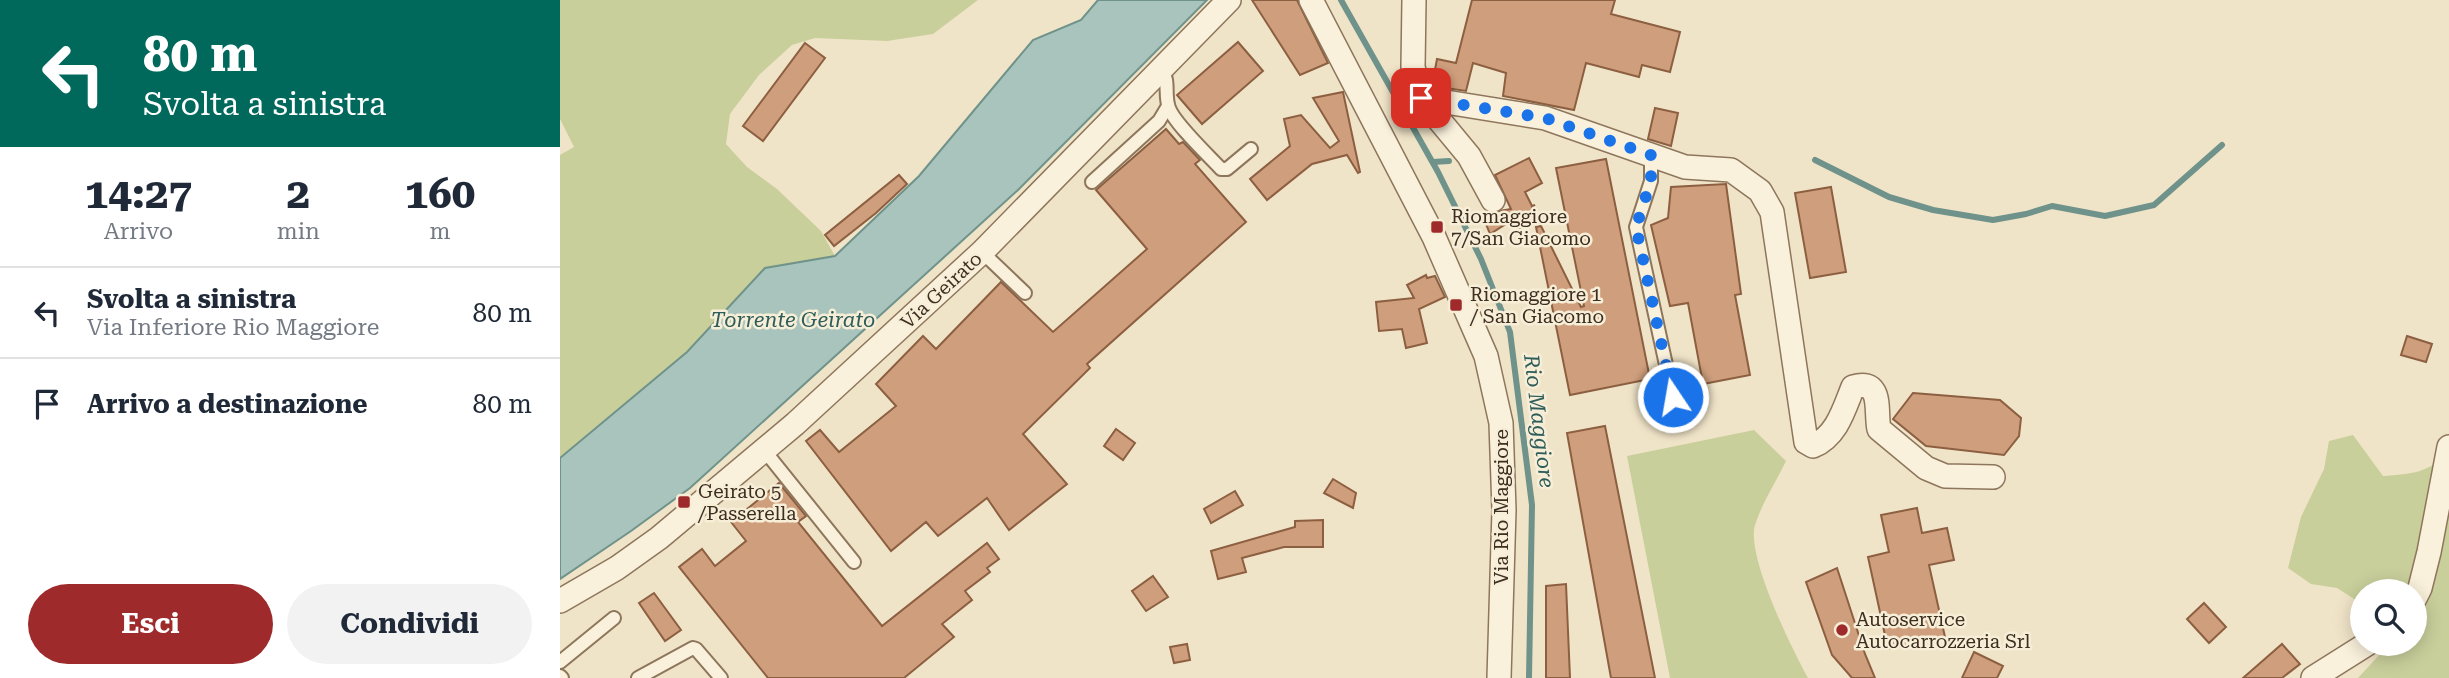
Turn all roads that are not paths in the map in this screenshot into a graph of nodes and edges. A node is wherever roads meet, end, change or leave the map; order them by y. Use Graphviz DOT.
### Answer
graph roads {
  1 [pos="1229,0"];
  2 [pos="1311,0"];
  3 [pos="1414,0"];
  4 [pos="1162,69"];
  5 [pos="1421,98"];
  6 [pos="1168,106"];
  7 [pos="1251,149"];
  8 [pos="1651,155"];
  9 [pos="1092,182"];
  10 [pos="1493,200"];
  11 [pos="982,252"];
  12 [pos="1025,293"];
  13 [pos="1673,397"];
  14 [pos="2449,447"];
  15 [pos="764,450"];
  16 [pos="1993,477"];
  17 [pos="854,562"];
  18 [pos="2422,579"];
  19 [pos="560,601"];
  20 [pos="614,618"];
  21 [pos="2350,655"];
  22 [pos="560,662"];
  23 [pos="638,678"];
  24 [pos="721,678"];
  25 [pos="1499,678"];
  26 [pos="2313,678"];
  1 -- 4 [label="street, Via Geirato"];
  2 -- 25 [label="street, Via Rio Maggiore"];
  3 -- 5 [label="street"];
  4 -- 6 [label="lane"];
  4 -- 11 [label="street, Via Geirato"];
  5 -- 8 [label="street"];
  5 -- 10 [label="street"];
  6 -- 7 [label="lane"];
  6 -- 9 [label="lane"];
  8 -- 13 [label="lane"];
  8 -- 16 [label="street"];
  11 -- 12 [label="lane"];
  11 -- 15 [label="street, Via Geirato"];
  14 -- 18 [label="street"];
  15 -- 17 [label="lane"];
  15 -- 19 [label="street, Via Geirato"];
  20 -- 22 [label="lane"];
  21 -- 26 [label="street"];
  23 -- 24 [label="lane"];
}
